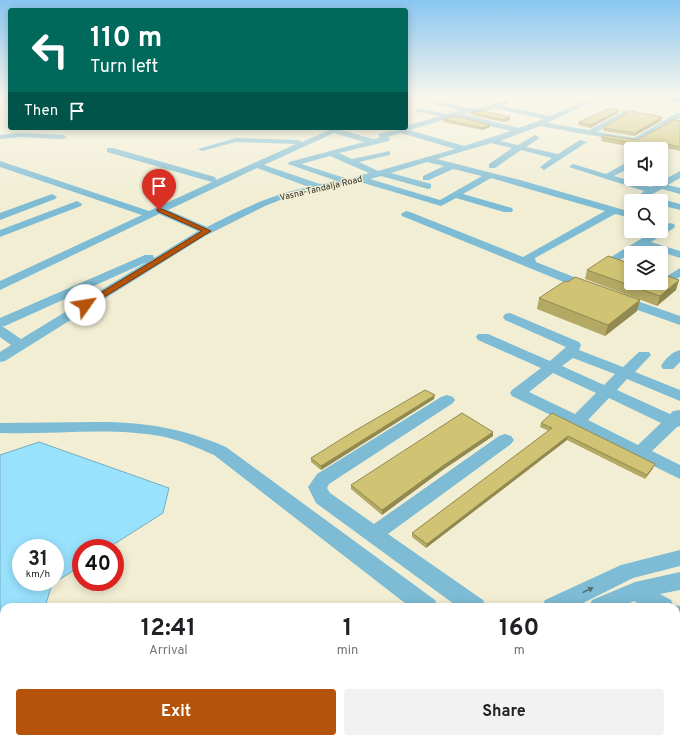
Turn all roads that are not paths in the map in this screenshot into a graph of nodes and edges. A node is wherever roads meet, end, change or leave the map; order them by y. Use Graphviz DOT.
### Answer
graph roads {
  1 [pos="34,132"];
  2 [pos="328,132"];
  3 [pos="341,132"];
  4 [pos="367,132"];
  5 [pos="401,132"];
  6 [pos="406,132"];
  7 [pos="518,132"];
  8 [pos="582,132"];
  9 [pos="652,132"];
  10 [pos="590,133"];
  11 [pos="21,135"];
  12 [pos="0,137"];
  13 [pos="63,137"];
  14 [pos="356,137"];
  15 [pos="535,137"];
  16 [pos="491,141"];
  17 [pos="374,142"];
  18 [pos="583,142"];
  19 [pos="294,146"];
  20 [pos="518,148"];
  21 [pos="202,149"];
  22 [pos="464,149"];
  23 [pos="110,150"];
  24 [pos="331,153"];
  25 [pos="387,153"];
  26 [pos="319,156"];
  27 [pos="559,157"];
  28 [pos="428,160"];
  29 [pos="349,161"];
  30 [pos="0,164"];
  31 [pos="256,165"];
  32 [pos="297,166"];
  33 [pos="452,166"];
  34 [pos="544,167"];
  35 [pos="572,167"];
  36 [pos="624,167"];
  37 [pos="491,170"];
  38 [pos="317,172"];
  39 [pos="280,173"];
  40 [pos="380,174"];
  41 [pos="680,174"];
  42 [pos="607,177"];
  43 [pos="212,179"];
  44 [pos="360,179"];
  45 [pos="347,182"];
  46 [pos="320,187"];
  47 [pos="657,188"];
  48 [pos="680,191"];
  49 [pos="456,194"];
  50 [pos="646,194"];
  51 [pos="77,204"];
  52 [pos="668,204"];
  53 [pos="0,208"];
  54 [pos="680,208"];
  55 [pos="159,210"];
  56 [pos="508,210"];
  57 [pos="614,210"];
  58 [pos="144,212"];
  59 [pos="624,213"];
  60 [pos="406,214"];
  61 [pos="0,217"];
  62 [pos="670,226"];
  63 [pos="204,232"];
  64 [pos="0,234"];
  65 [pos="642,242"];
  66 [pos="680,255"];
  67 [pos="612,260"];
  68 [pos="531,264"];
  69 [pos="0,282"];
  70 [pos="510,317"];
  71 [pos="680,321"];
  72 [pos="0,323"];
  73 [pos="0,330"];
  74 [pos="483,337"];
  75 [pos="20,345"];
  76 [pos="571,352"];
  77 [pos="680,354"];
  78 [pos="644,355"];
  79 [pos="0,358"];
  80 [pos="668,366"];
  81 [pos="552,367"];
  82 [pos="626,373"];
  83 [pos="607,392"];
  84 [pos="680,396"];
  85 [pos="447,400"];
  86 [pos="677,418"];
  87 [pos="577,421"];
  88 [pos="8,428"];
  89 [pos="0,439"];
  90 [pos="505,440"];
  91 [pos="640,454"];
  92 [pos="680,473"];
  93 [pos="374,534"];
  94 [pos="680,558"];
  95 [pos="680,581"];
  96 [pos="634,591"];
  97 [pos="422,603"];
  98 [pos="469,603"];
  99 [pos="562,603"];
  100 [pos="608,603"];
  101 [pos="656,603"];
  1 -- 11 [label="street"];
  2 -- 19 [label="street"];
  3 -- 14 [label="street"];
  4 -- 14 [label="street"];
  5 -- 17 [label="street"];
  6 -- 22 [label="street"];
  7 -- 16 [label="street, Vasna-Tandalja Road"];
  8 -- 10 [label="street"];
  9 -- 10 [label="street"];
  11 -- 12 [label="street"];
  11 -- 13 [label="street"];
  14 -- 17 [label="street"];
  15 -- 20 [label="street"];
  16 -- 20 [label="street"];
  16 -- 22 [label="street, Vasna-Tandalja Road"];
  17 -- 24 [label="street"];
  18 -- 27 [label="street"];
  19 -- 21 [label="street"];
  19 -- 26 [label="street"];
  19 -- 31 [label="street"];
  19 -- 43 [label="street"];
  20 -- 27 [label="street"];
  20 -- 37 [label="street"];
  22 -- 28 [label="street, Vasna-Tandalja Road"];
  23 -- 43 [label="street"];
  24 -- 26 [label="street"];
  24 -- 29 [label="street"];
  25 -- 29 [label="street"];
  26 -- 32 [label="street"];
  27 -- 34 [label="street"];
  28 -- 33 [label="street"];
  28 -- 40 [label="street, Vasna-Tandalja Road"];
  29 -- 38 [label="street"];
  29 -- 40 [label="street"];
  30 -- 58 [label="street"];
  31 -- 39 [label="street"];
  31 -- 55 [label="street"];
  32 -- 38 [label="street"];
  32 -- 39 [label="street"];
  33 -- 37 [label="street"];
  33 -- 40 [label="street"];
  35 -- 42 [label="street"];
  36 -- 42 [label="street"];
  37 -- 49 [label="street"];
  37 -- 57 [label="street"];
  38 -- 45 [label="street"];
  39 -- 46 [label="street"];
  40 -- 44 [label="street, Vasna-Tandalja Road"];
  41 -- 47 [label="street"];
  42 -- 47 [label="street"];
  43 -- 58 [label="street"];
  44 -- 45 [label="street, Vasna-Tandalja Road"];
  44 -- 49 [label="street"];
  45 -- 46 [label="street, Vasna-Tandalja Road"];
  46 -- 63 [label="street, Vasna-Tandalja Road"];
  47 -- 48 [label="street"];
  47 -- 50 [label="street"];
  49 -- 56 [label="street"];
  51 -- 64 [label="street"];
  52 -- 54 [label="street"];
  53 -- 61 [label="street"];
  55 -- 63 [label="street"];
  55 -- 69 [label="street"];
  57 -- 59 [label="street"];
  57 -- 68 [label="street"];
  58 -- 69 [label="street"];
  60 -- 68 [label="street"];
  62 -- 65 [label="street"];
  63 -- 72 [label="street"];
  63 -- 75 [label="street, Vasna-Tandalja Road"];
  65 -- 66 [label="street"];
  65 -- 67 [label="street"];
  68 -- 71 [label="street"];
  70 -- 76 [label="street"];
  73 -- 75 [label="street"];
  74 -- 81 [label="street"];
  75 -- 79 [label="street, Vasna-Tandalja Road"];
  76 -- 81 [label="street"];
  76 -- 82 [label="street"];
  77 -- 80 [label="street"];
  78 -- 82 [label="street"];
  81 -- 83 [label="street"];
  81 -- 87 [label="street"];
  82 -- 83 [label="street"];
  82 -- 84 [label="street"];
  83 -- 86 [label="street"];
  83 -- 87 [label="street"];
  85 -- 93 [label="street"];
  86 -- 91 [label="street"];
  87 -- 91 [label="street"];
  88 -- 89 [label="street"];
  88 -- 97 [label="street"];
  90 -- 93 [label="street"];
  91 -- 92 [label="street"];
  93 -- 98 [label="street"];
  99 -- 94 [label="street, one-way"];
  95 -- 96 [label="street"];
  96 -- 100 [label="street"];
  96 -- 101 [label="street"];
}
